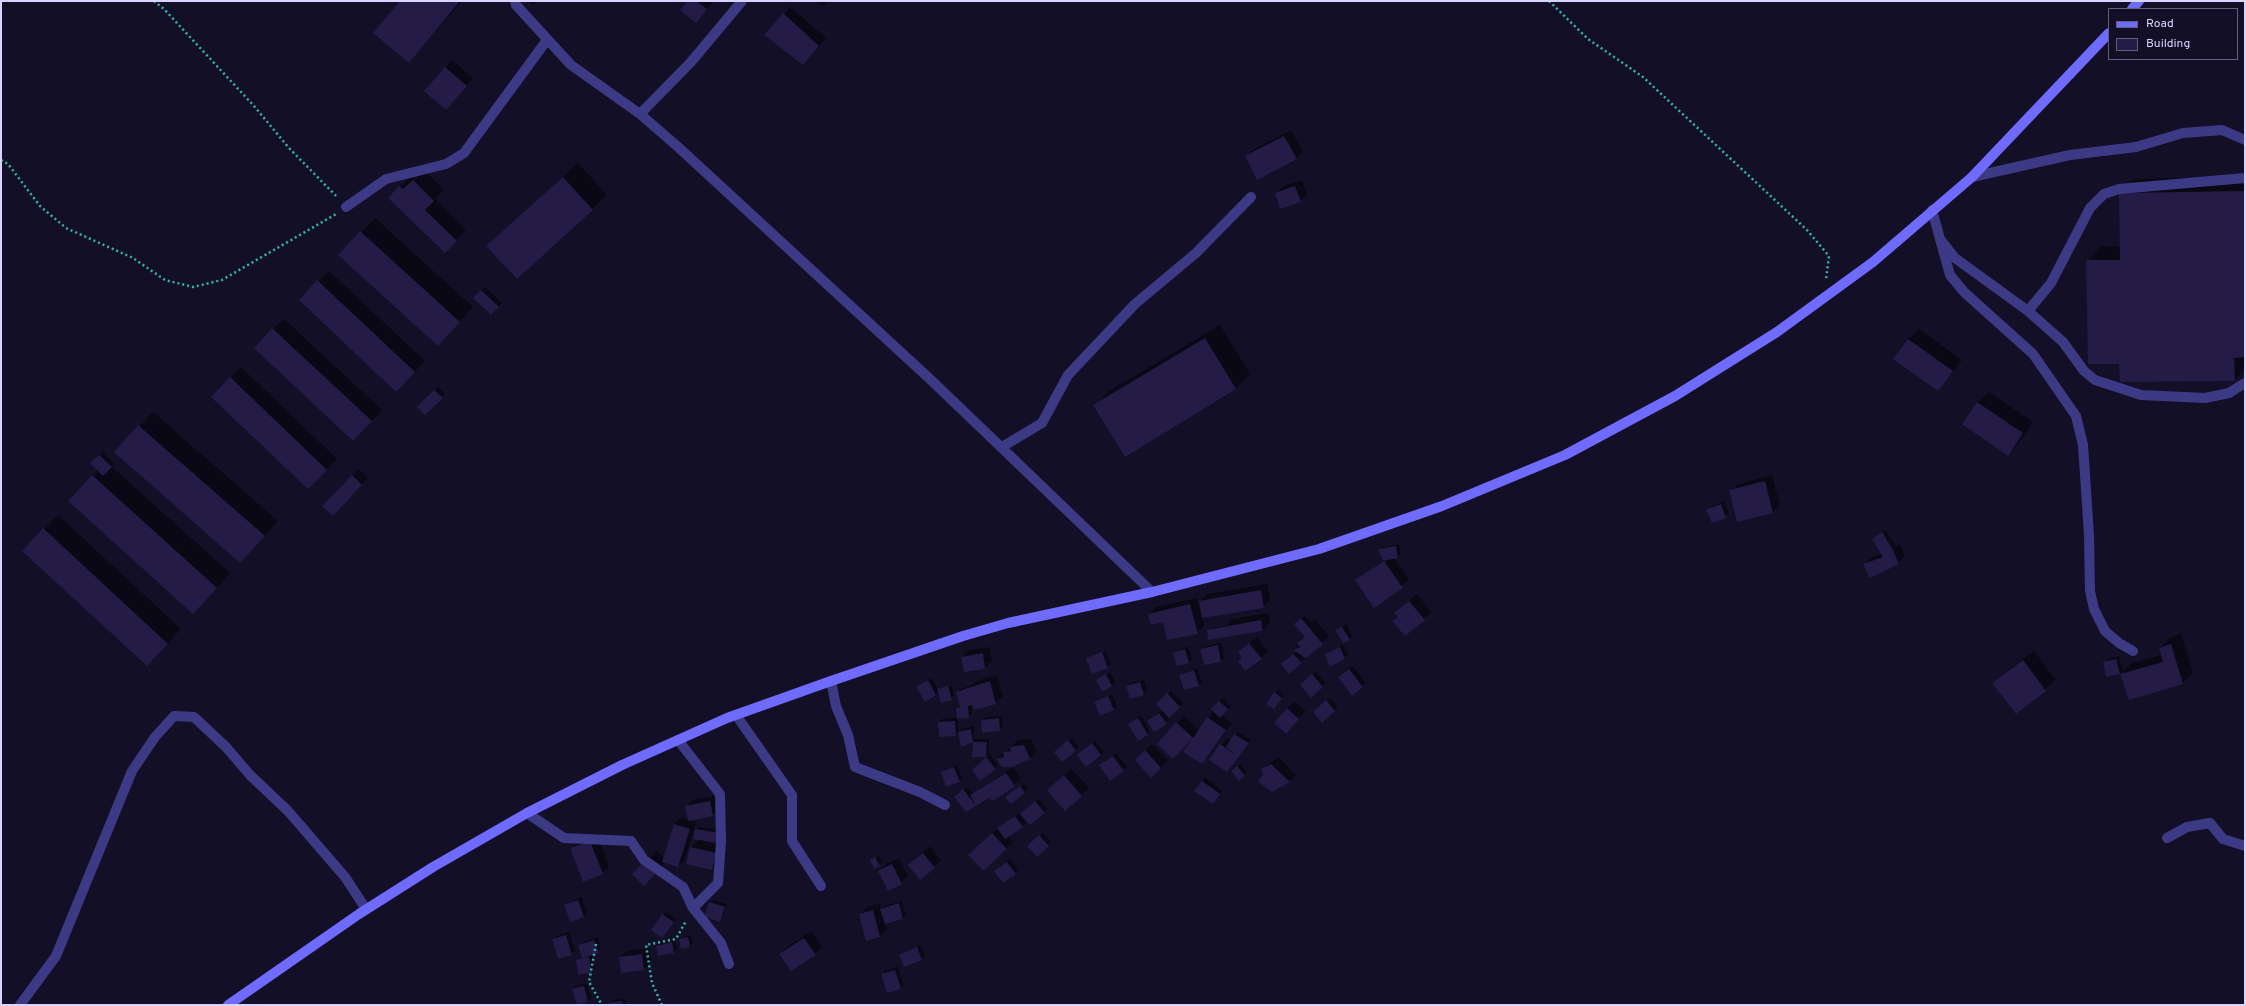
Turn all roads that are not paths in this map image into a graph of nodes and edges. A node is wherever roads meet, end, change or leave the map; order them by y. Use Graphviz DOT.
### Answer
graph roads {
  1 [pos="515,1"];
  2 [pos="742,1"];
  3 [pos="2108,35"];
  4 [pos="547,40"];
  5 [pos="640,114"];
  6 [pos="2245,140"];
  7 [pos="1972,177"];
  8 [pos="2245,178"];
  9 [pos="1251,197"];
  10 [pos="346,207"];
  11 [pos="1932,210"];
  12 [pos="1940,239"];
  13 [pos="2028,311"];
  14 [pos="2245,384"];
  15 [pos="1002,447"];
  16 [pos="1152,592"];
  17 [pos="2133,651"];
  18 [pos="830,681"];
  19 [pos="736,715"];
  20 [pos="678,740"];
  21 [pos="944,806"];
  22 [pos="527,813"];
  23 [pos="2167,838"];
  24 [pos="2245,846"];
  25 [pos="821,886"];
  26 [pos="693,908"];
  27 [pos="366,909"];
  28 [pos="729,964"];
  29 [pos="20,1005"];
  30 [pos="228,1005"];
  1 -- 4 [label="street"];
  2 -- 5 [label="street"];
  3 -- 7 [label="main road"];
  4 -- 5 [label="street"];
  4 -- 10 [label="street"];
  5 -- 15 [label="street"];
  6 -- 7 [label="street"];
  7 -- 11 [label="main road"];
  8 -- 13 [label="street"];
  9 -- 15 [label="street"];
  11 -- 12 [label="street"];
  11 -- 16 [label="main road"];
  12 -- 13 [label="street"];
  12 -- 17 [label="street"];
  13 -- 14 [label="street"];
  15 -- 16 [label="street"];
  16 -- 18 [label="main road"];
  18 -- 19 [label="main road"];
  18 -- 21 [label="street"];
  19 -- 20 [label="main road"];
  19 -- 25 [label="street"];
  20 -- 22 [label="main road"];
  20 -- 26 [label="street"];
  22 -- 26 [label="street"];
  22 -- 27 [label="main road"];
  23 -- 24 [label="street"];
  26 -- 28 [label="street"];
  27 -- 29 [label="street"];
  27 -- 30 [label="main road"];
}
